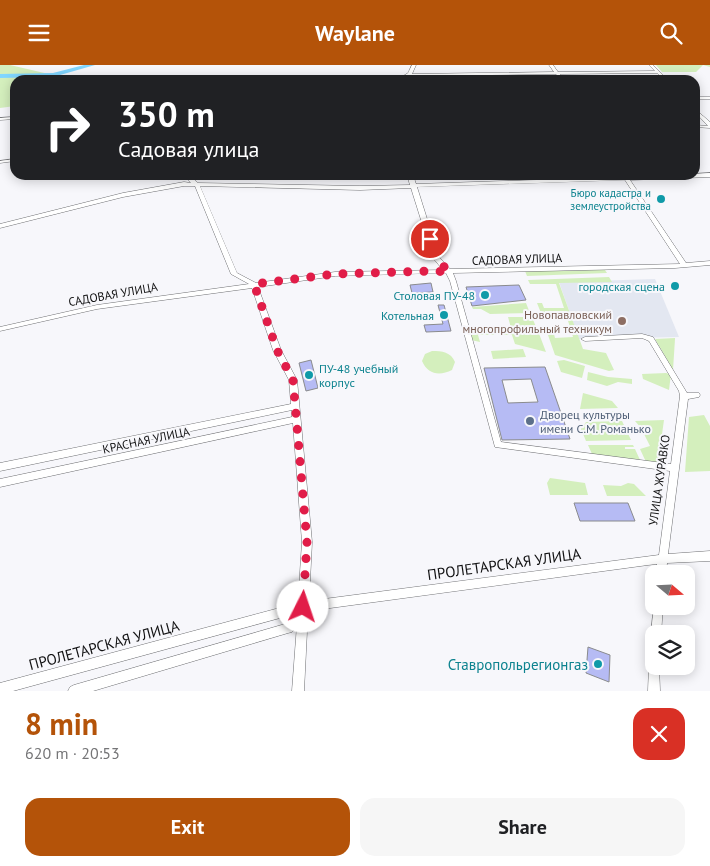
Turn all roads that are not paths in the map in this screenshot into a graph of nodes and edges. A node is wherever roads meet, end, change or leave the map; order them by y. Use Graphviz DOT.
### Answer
graph roads {
  1 [pos="551,65"];
  2 [pos="651,65"];
  3 [pos="658,72"];
  4 [pos="558,74"];
  5 [pos="484,75"];
  6 [pos="661,75"];
  7 [pos="700,115"];
  8 [pos="710,126"];
  9 [pos="192,180"];
  10 [pos="411,180"];
  11 [pos="518,180"];
  12 [pos="628,180"];
  13 [pos="412,184"];
  14 [pos="197,185"];
  15 [pos="0,226"];
  16 [pos="710,263"];
  17 [pos="684,265"];
  18 [pos="449,272"];
  19 [pos="254,284"];
  20 [pos="0,329"];
  21 [pos="585,339"];
  22 [pos="684,393"];
  23 [pos="696,395"];
  24 [pos="296,406"];
  25 [pos="296,419"];
  26 [pos="0,467"];
  27 [pos="675,468"];
  28 [pos="0,483"];
  29 [pos="710,556"];
  30 [pos="662,559"];
  31 [pos="662,565"];
  32 [pos="303,607"];
  33 [pos="654,675"];
  34 [pos="0,689"];
  35 [pos="74,691"];
  36 [pos="298,691"];
  37 [pos="654,691"];
  1 -- 4 [label="street"];
  2 -- 3 [label="street"];
  3 -- 4 [label="street"];
  3 -- 6 [label="street"];
  4 -- 5 [label="street"];
  7 -- 8 [label="street"];
  9 -- 14 [label="street"];
  10 -- 13 [label="street"];
  11 -- 13 [label="street"];
  12 -- 17 [label="street"];
  13 -- 14 [label="street"];
  13 -- 18 [label="street"];
  14 -- 15 [label="street"];
  14 -- 19 [label="street"];
  16 -- 17 [label="street, САДОВАЯ УЛИЦА"];
  17 -- 18 [label="street, САДОВАЯ УЛИЦА"];
  18 -- 19 [label="street, САДОВАЯ УЛИЦА"];
  18 -- 27 [label="street"];
  19 -- 20 [label="street, САДОВАЯ УЛИЦА"];
  19 -- 24 [label="street"];
  21 -- 22 [label="street"];
  22 -- 23 [label="street"];
  22 -- 27 [label="street, УЛИЦА ЖУРАВКО"];
  24 -- 25 [label="street"];
  24 -- 26 [label="street, КРАСНАЯ УЛИЦА"];
  25 -- 28 [label="street, КРАСНАЯ УЛИЦА"];
  25 -- 32 [label="street"];
  27 -- 30 [label="street, УЛИЦА ЖУРАВКО"];
  29 -- 30 [label="street, ПРОЛЕТАРСКАЯ УЛИЦА"];
  30 -- 31 [label="street, УЛИЦА ЖУРАВКО"];
  30 -- 32 [label="street, ПРОЛЕТАРСКАЯ УЛИЦА"];
  32 -- 34 [label="street, ПРОЛЕТАРСКАЯ УЛИЦА"];
  32 -- 35 [label="street"];
  32 -- 36 [label="street"];
  33 -- 37 [label="street"];
}
